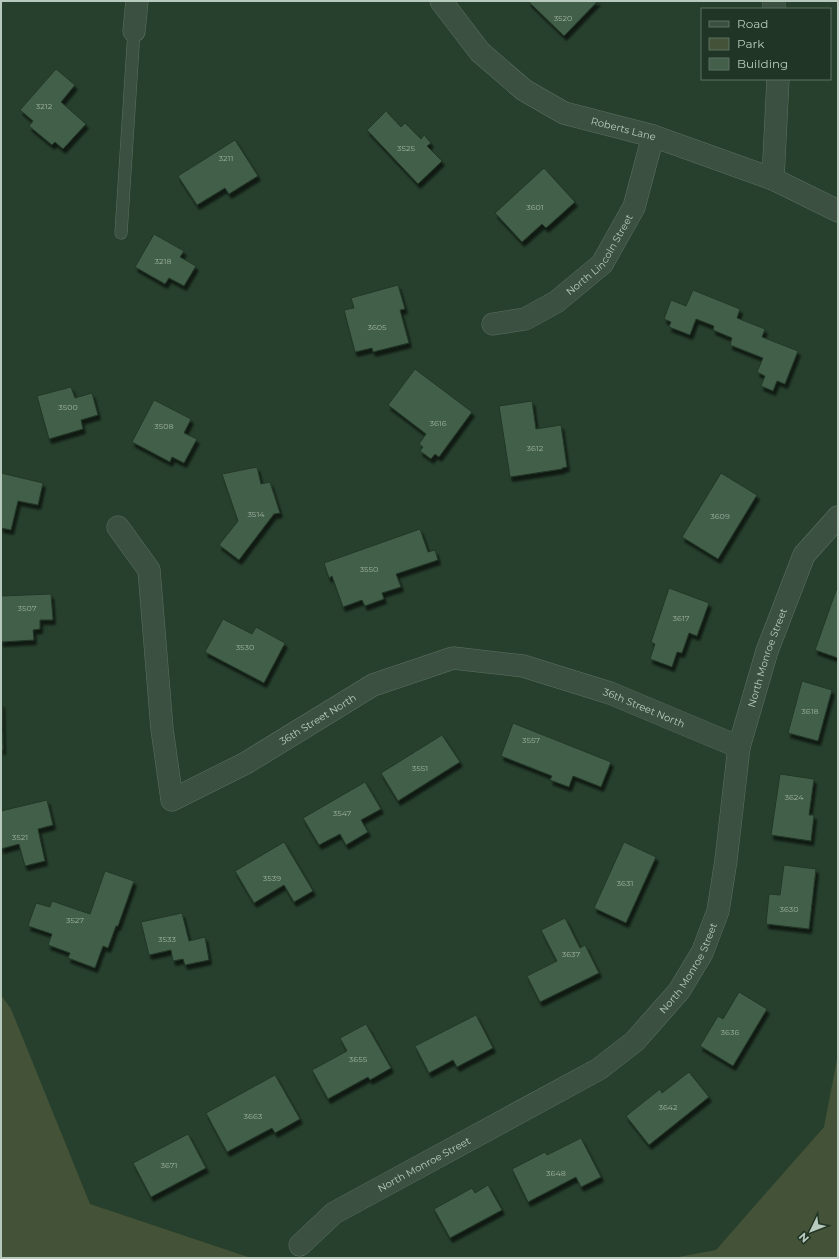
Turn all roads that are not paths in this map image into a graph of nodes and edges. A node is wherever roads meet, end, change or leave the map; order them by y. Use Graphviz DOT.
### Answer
graph roads {
  1 [pos="137,1"];
  2 [pos="441,1"];
  3 [pos="134,31"];
  4 [pos="778,80"];
  5 [pos="653,136"];
  6 [pos="773,179"];
  7 [pos="838,211"];
  8 [pos="121,233"];
  9 [pos="492,324"];
  10 [pos="838,517"];
  11 [pos="118,527"];
  12 [pos="739,747"];
  13 [pos="300,1245"];
  1 -- 3 [label="street"];
  2 -- 5 [label="street, Roberts Lane"];
  3 -- 8 [label="lane"];
  4 -- 6 [label="street"];
  5 -- 6 [label="street, Roberts Lane"];
  5 -- 9 [label="street, North Lincoln Street"];
  6 -- 7 [label="street, Roberts Lane"];
  10 -- 12 [label="street, North Monroe Street"];
  11 -- 12 [label="street, 36th Street North"];
  12 -- 13 [label="street, North Monroe Street"];
}
